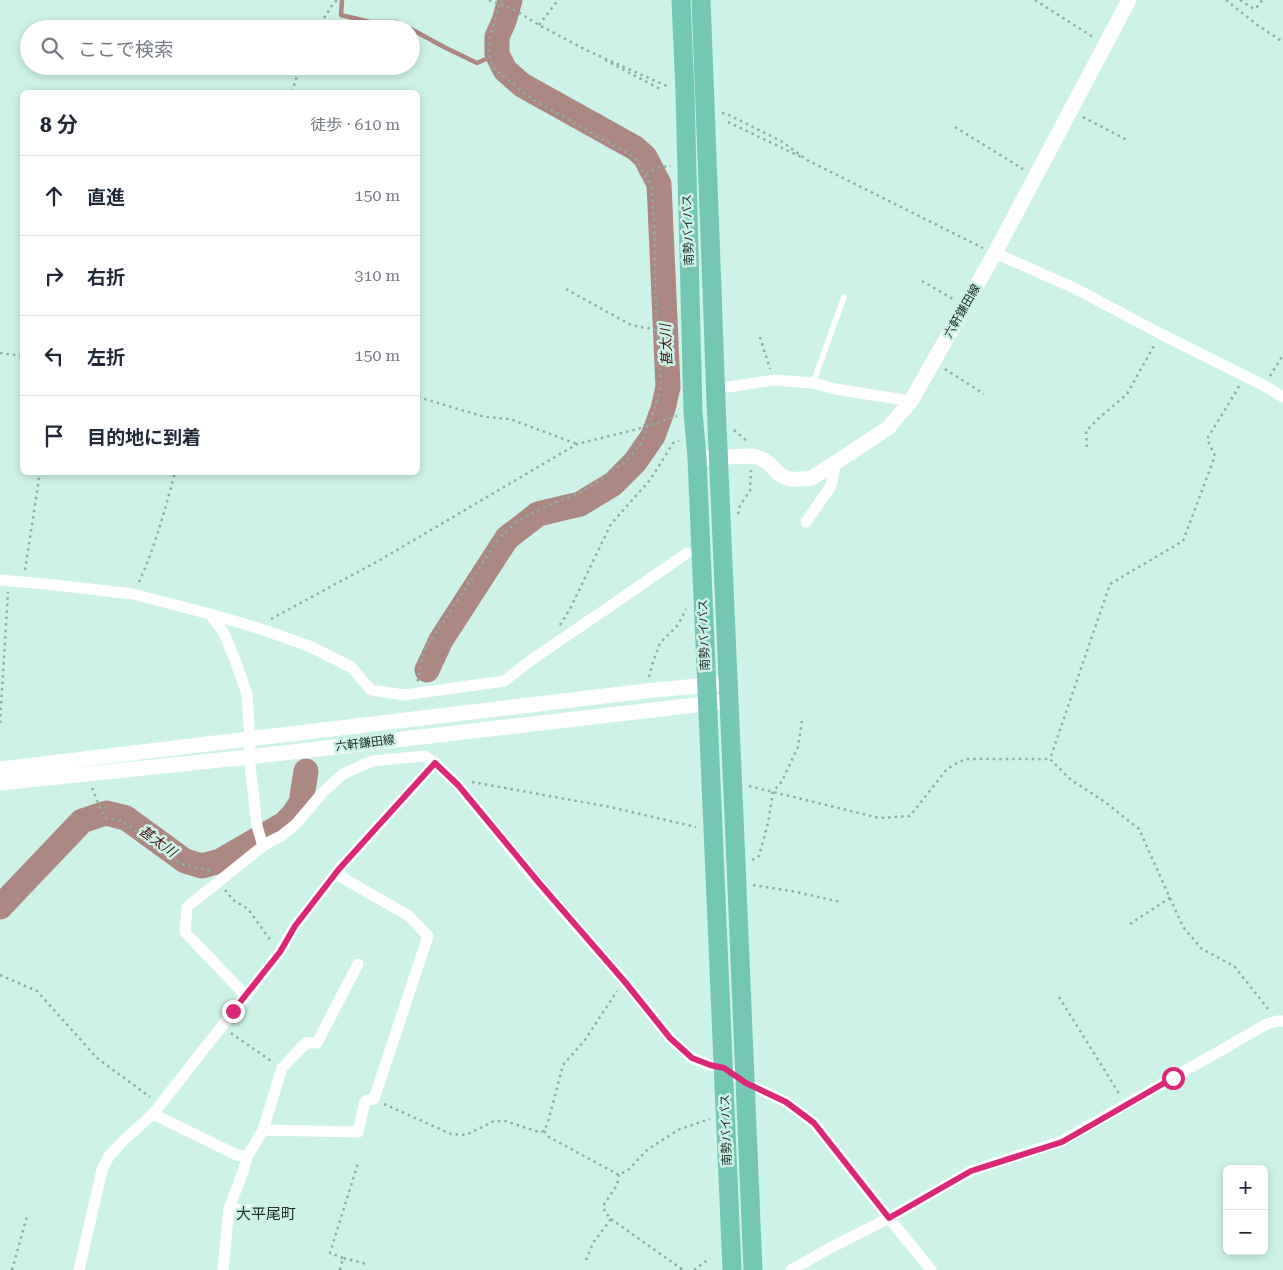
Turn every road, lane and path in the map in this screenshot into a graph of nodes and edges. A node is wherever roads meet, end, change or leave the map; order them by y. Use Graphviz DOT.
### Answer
graph roads {
  1 [pos="337,0"];
  2 [pos="489,0"];
  3 [pos="501,0"];
  4 [pos="558,0"];
  5 [pos="681,0"];
  6 [pos="701,0"];
  7 [pos="1035,0"];
  8 [pos="1129,0"];
  9 [pos="1226,0"];
  10 [pos="1240,0"];
  11 [pos="1262,0"];
  12 [pos="500,5"];
  13 [pos="323,20"];
  14 [pos="539,25"];
  15 [pos="1283,42"];
  16 [pos="1105,45"];
  17 [pos="586,50"];
  18 [pos="297,75"];
  19 [pos="669,86"];
  20 [pos="660,89"];
  21 [pos="293,90"];
  22 [pos="706,110"];
  23 [pos="1070,110"];
  24 [pos="728,122"];
  25 [pos="955,126"];
  26 [pos="1127,140"];
  27 [pos="807,160"];
  28 [pos="671,166"];
  29 [pos="1039,170"];
  30 [pos="646,174"];
  31 [pos="995,253"];
  32 [pos="922,281"];
  33 [pos="566,289"];
  34 [pos="844,297"];
  35 [pos="965,306"];
  36 [pos="677,327"];
  37 [pos="658,330"];
  38 [pos="1161,334"];
  39 [pos="760,336"];
  40 [pos="0,353"];
  41 [pos="1283,355"];
  42 [pos="20,356"];
  43 [pos="933,362"];
  44 [pos="1242,375"];
  45 [pos="774,380"];
  46 [pos="813,383"];
  47 [pos="1264,385"];
  48 [pos="730,387"];
  49 [pos="984,394"];
  50 [pos="1283,397"];
  51 [pos="420,398"];
  52 [pos="911,401"];
  53 [pos="681,414"];
  54 [pos="648,426"];
  55 [pos="682,439"];
  56 [pos="577,444"];
  57 [pos="1087,447"];
  58 [pos="697,458"];
  59 [pos="719,458"];
  60 [pos="836,462"];
  61 [pos="40,475"];
  62 [pos="174,475"];
  63 [pos="806,522"];
  64 [pos="687,553"];
  65 [pos="5,581"];
  66 [pos="24,582"];
  67 [pos="133,594"];
  68 [pos="210,614"];
  69 [pos="559,626"];
  70 [pos="258,628"];
  71 [pos="409,682"];
  72 [pos="729,692"];
  73 [pos="707,694"];
  74 [pos="802,721"];
  75 [pos="0,724"];
  76 [pos="250,740"];
  77 [pos="249,757"];
  78 [pos="1050,759"];
  79 [pos="435,763"];
  80 [pos="0,769"];
  81 [pos="0,783"];
  82 [pos="458,785"];
  83 [pos="745,786"];
  84 [pos="92,788"];
  85 [pos="773,792"];
  86 [pos="702,828"];
  87 [pos="263,845"];
  88 [pos="751,860"];
  89 [pos="336,874"];
  90 [pos="218,882"];
  91 [pos="751,884"];
  92 [pos="1170,897"];
  93 [pos="841,902"];
  94 [pos="1130,924"];
  95 [pos="280,952"];
  96 [pos="358,964"];
  97 [pos="0,975"];
  98 [pos="625,982"];
  99 [pos="246,996"];
  100 [pos="1059,997"];
  101 [pos="1280,1021"];
  102 [pos="221,1026"];
  103 [pos="282,1068"];
  104 [pos="724,1068"];
  105 [pos="746,1083"];
  106 [pos="374,1099"];
  107 [pos="1126,1105"];
  108 [pos="156,1109"];
  109 [pos="715,1117"];
  110 [pos="263,1130"];
  111 [pos="544,1131"];
  112 [pos="247,1157"];
  113 [pos="358,1163"];
  114 [pos="619,1175"];
  115 [pos="229,1208"];
  116 [pos="274,1214"];
  117 [pos="28,1216"];
  118 [pos="889,1218"];
  119 [pos="611,1219"];
  120 [pos="343,1258"];
  121 [pos="710,1258"];
  122 [pos="586,1260"];
  123 [pos="367,1264"];
  124 [pos="12,1270"];
  125 [pos="79,1270"];
  126 [pos="223,1270"];
  127 [pos="340,1270"];
  128 [pos="683,1270"];
  129 [pos="694,1270"];
  130 [pos="732,1270"];
  131 [pos="753,1270"];
  132 [pos="791,1270"];
  133 [pos="932,1270"];
  1 -- 13 [label="path"];
  2 -- 12 [label="path"];
  3 -- 12 [label="path"];
  4 -- 14 [label="path"];
  5 -- 58 [label="highway, 南勢バイパス"];
  6 -- 22 [label="highway, 南勢バイパス"];
  7 -- 16 [label="path"];
  8 -- 16 [label="main road, 六軒鎌田線"];
  9 -- 15 [label="path"];
  10 -- 11 [label="path"];
  12 -- 14 [label="path"];
  12 -- 30 [label="path"];
  14 -- 17 [label="path"];
  16 -- 23 [label="main road, 六軒鎌田線"];
  17 -- 19 [label="path"];
  17 -- 20 [label="path"];
  18 -- 21 [label="path"];
  22 -- 27 [label="path"];
  22 -- 59 [label="highway, 南勢バイパス"];
  23 -- 26 [label="path"];
  23 -- 29 [label="main road, 六軒鎌田線"];
  24 -- 27 [label="path"];
  25 -- 29 [label="path"];
  27 -- 31 [label="path"];
  28 -- 30 [label="path"];
  29 -- 31 [label="main road, 六軒鎌田線"];
  30 -- 37 [label="path"];
  31 -- 35 [label="main road, 六軒鎌田線"];
  31 -- 38 [label="street"];
  32 -- 35 [label="path"];
  33 -- 37 [label="path"];
  34 -- 46 [label="lane"];
  35 -- 43 [label="main road, 六軒鎌田線"];
  36 -- 37 [label="path"];
  37 -- 54 [label="path"];
  38 -- 44 [label="street"];
  38 -- 57 [label="path"];
  39 -- 45 [label="path"];
  40 -- 42 [label="path"];
  41 -- 47 [label="path"];
  43 -- 49 [label="path"];
  43 -- 52 [label="main road, 六軒鎌田線"];
  44 -- 47 [label="street"];
  44 -- 78 [label="path"];
  45 -- 46 [label="street"];
  45 -- 48 [label="street"];
  46 -- 52 [label="street"];
  47 -- 50 [label="street"];
  51 -- 56 [label="path"];
  52 -- 60 [label="main road, 六軒鎌田線"];
  53 -- 54 [label="path"];
  54 -- 56 [label="path"];
  54 -- 71 [label="path"];
  55 -- 69 [label="path"];
  56 -- 70 [label="path"];
  58 -- 59 [label="main road, 六軒鎌田線"];
  58 -- 73 [label="highway, 南勢バイパス"];
  59 -- 60 [label="main road, 六軒鎌田線"];
  59 -- 72 [label="highway, 南勢バイパス"];
  60 -- 63 [label="street"];
  61 -- 66 [label="path"];
  62 -- 67 [label="path"];
  64 -- 70 [label="street"];
  65 -- 66 [label="street"];
  65 -- 75 [label="path"];
  66 -- 67 [label="street"];
  67 -- 68 [label="street"];
  68 -- 70 [label="street"];
  68 -- 76 [label="street"];
  72 -- 73 [label="main road, 六軒鎌田線"];
  72 -- 105 [label="highway, 南勢バイパス"];
  73 -- 76 [label="main road, 六軒鎌田線"];
  73 -- 77 [label="main road, 六軒鎌田線"];
  73 -- 104 [label="highway, 南勢バイパス"];
  74 -- 85 [label="path"];
  76 -- 77 [label="street"];
  76 -- 80 [label="main road, 六軒鎌田線"];
  77 -- 81 [label="main road, 六軒鎌田線"];
  77 -- 87 [label="street"];
  78 -- 85 [label="path"];
  78 -- 92 [label="path"];
  79 -- 82 [label="street"];
  79 -- 87 [label="street"];
  79 -- 89 [label="street"];
  82 -- 86 [label="path"];
  82 -- 98 [label="street"];
  83 -- 85 [label="path"];
  84 -- 90 [label="path"];
  85 -- 88 [label="path"];
  87 -- 90 [label="street"];
  89 -- 95 [label="street"];
  89 -- 106 [label="street"];
  90 -- 95 [label="path"];
  90 -- 99 [label="street"];
  91 -- 93 [label="path"];
  92 -- 94 [label="path"];
  92 -- 101 [label="path"];
  95 -- 99 [label="street"];
  96 -- 103 [label="street"];
  97 -- 108 [label="path"];
  98 -- 104 [label="street"];
  98 -- 111 [label="path"];
  99 -- 102 [label="street"];
  100 -- 107 [label="path"];
  101 -- 107 [label="street"];
  102 -- 103 [label="path"];
  102 -- 108 [label="street"];
  103 -- 110 [label="street"];
  104 -- 105 [label="street"];
  104 -- 130 [label="highway, 南勢バイパス"];
  105 -- 118 [label="street"];
  105 -- 131 [label="highway, 南勢バイパス"];
  106 -- 110 [label="street"];
  106 -- 111 [label="path"];
  107 -- 118 [label="street"];
  108 -- 112 [label="street"];
  108 -- 125 [label="street"];
  109 -- 114 [label="path"];
  110 -- 112 [label="street"];
  111 -- 114 [label="path"];
  112 -- 115 [label="street"];
  113 -- 120 [label="path"];
  114 -- 119 [label="path"];
  115 -- 116 [label="street"];
  115 -- 126 [label="street"];
  117 -- 124 [label="path"];
  118 -- 132 [label="street"];
  118 -- 133 [label="street"];
  119 -- 122 [label="path"];
  119 -- 128 [label="path"];
  120 -- 123 [label="path"];
  120 -- 127 [label="path"];
  121 -- 129 [label="path"];
}
